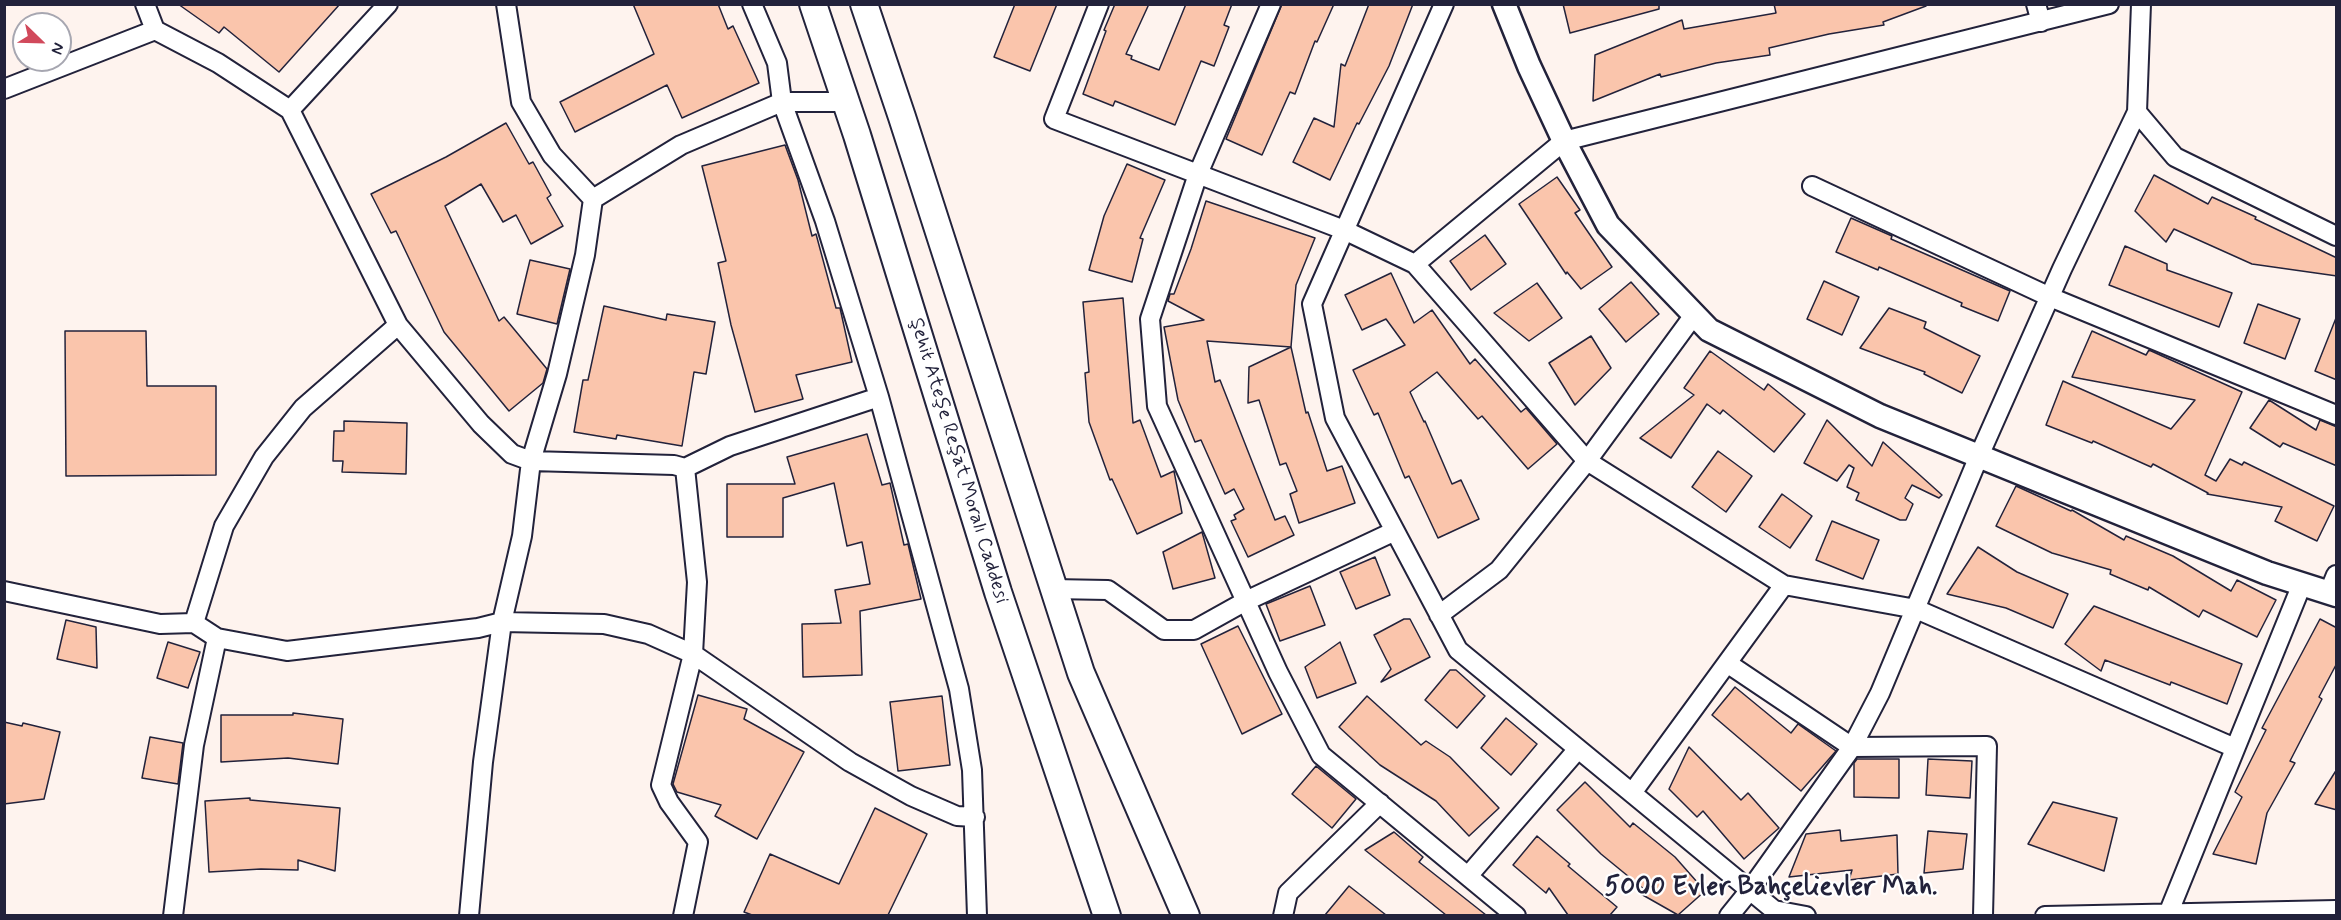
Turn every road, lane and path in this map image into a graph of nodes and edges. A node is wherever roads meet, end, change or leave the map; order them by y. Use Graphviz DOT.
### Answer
graph roads {
  1 [pos="145,4"];
  2 [pos="388,4"];
  3 [pos="506,4"];
  4 [pos="752,4"];
  5 [pos="813,4"];
  6 [pos="864,4"];
  7 [pos="1099,4"];
  8 [pos="1271,4"];
  9 [pos="1444,4"];
  10 [pos="1504,4"];
  11 [pos="2109,4"];
  12 [pos="2141,4"];
  13 [pos="2038,13"];
  14 [pos="155,30"];
  15 [pos="4,89"];
  16 [pos="782,102"];
  17 [pos="846,102"];
  18 [pos="290,111"];
  19 [pos="2137,112"];
  20 [pos="1564,141"];
  21 [pos="1198,174"];
  22 [pos="1812,186"];
  23 [pos="593,199"];
  24 [pos="1344,230"];
  25 [pos="2337,236"];
  26 [pos="1415,264"];
  27 [pos="2050,297"];
  28 [pos="1694,315"];
  29 [pos="398,325"];
  30 [pos="879,397"];
  31 [pos="2337,416"];
  32 [pos="1979,456"];
  33 [pos="531,461"];
  34 [pos="1587,461"];
  35 [pos="685,468"];
  36 [pos="1395,531"];
  37 [pos="2302,584"];
  38 [pos="1784,585"];
  39 [pos="2334,587"];
  40 [pos="1052,589"];
  41 [pos="4,591"];
  42 [pos="1246,601"];
  43 [pos="1916,609"];
  44 [pos="1439,615"];
  45 [pos="501,622"];
  46 [pos="194,623"];
  47 [pos="216,638"];
  48 [pos="693,654"];
  49 [pos="1727,663"];
  50 [pos="1852,747"];
  51 [pos="2235,748"];
  52 [pos="1578,749"];
  53 [pos="1632,793"];
  54 [pos="1380,803"];
  55 [pos="975,817"];
  56 [pos="1468,876"];
  57 [pos="1750,890"];
  58 [pos="2337,910"];
  59 [pos="2168,914"];
  60 [pos="173,915"];
  61 [pos="469,915"];
  62 [pos="683,915"];
  63 [pos="977,915"];
  64 [pos="1107,915"];
  65 [pos="1186,915"];
  66 [pos="1283,915"];
  67 [pos="1516,915"];
  68 [pos="1729,915"];
  69 [pos="1806,915"];
  70 [pos="1983,915"];
  71 [pos="2045,915"];
  1 -- 14 [label="street"];
  2 -- 18 [label="street"];
  3 -- 23 [label="street"];
  4 -- 16 [label="street"];
  5 -- 17 [label="main road, Şehit Ateşe Reşat Moralı Caddesi"];
  6 -- 40 [label="main road"];
  7 -- 21 [label="street"];
  8 -- 21 [label="street"];
  9 -- 24 [label="street"];
  10 -- 20 [label="street"];
  11 -- 13 [label="street"];
  12 -- 19 [label="street"];
  13 -- 20 [label="street"];
  14 -- 15 [label="street"];
  14 -- 18 [label="street"];
  16 -- 17 [label="street"];
  16 -- 23 [label="street"];
  16 -- 30 [label="street"];
  17 -- 64 [label="main road, Şehit Ateşe Reşat Moralı Caddesi"];
  18 -- 29 [label="street"];
  19 -- 25 [label="street"];
  19 -- 27 [label="street"];
  20 -- 26 [label="street"];
  20 -- 28 [label="street"];
  21 -- 24 [label="street"];
  21 -- 42 [label="street"];
  22 -- 27 [label="street"];
  23 -- 33 [label="street"];
  24 -- 26 [label="street"];
  24 -- 36 [label="street"];
  26 -- 34 [label="street"];
  27 -- 31 [label="street"];
  27 -- 32 [label="street"];
  28 -- 32 [label="street"];
  28 -- 34 [label="street"];
  29 -- 33 [label="street"];
  29 -- 46 [label="street"];
  30 -- 35 [label="street"];
  30 -- 55 [label="street"];
  32 -- 37 [label="street"];
  32 -- 43 [label="street"];
  33 -- 35 [label="street"];
  33 -- 45 [label="street"];
  34 -- 38 [label="street"];
  34 -- 44 [label="street"];
  35 -- 48 [label="street"];
  36 -- 42 [label="street"];
  36 -- 44 [label="street"];
  37 -- 39 [label="street"];
  37 -- 51 [label="street"];
  38 -- 43 [label="street"];
  38 -- 49 [label="street"];
  40 -- 42 [label="street"];
  40 -- 65 [label="main road"];
  41 -- 46 [label="street"];
  42 -- 54 [label="street"];
  43 -- 50 [label="street"];
  43 -- 51 [label="street"];
  44 -- 52 [label="street"];
  45 -- 47 [label="street"];
  45 -- 48 [label="street"];
  45 -- 61 [label="street"];
  46 -- 47 [label="street"];
  47 -- 60 [label="street"];
  48 -- 55 [label="street"];
  48 -- 62 [label="street"];
  49 -- 50 [label="street"];
  49 -- 53 [label="street"];
  50 -- 57 [label="street"];
  50 -- 70 [label="street"];
  51 -- 59 [label="street"];
  52 -- 53 [label="street"];
  52 -- 56 [label="street"];
  53 -- 57 [label="street"];
  54 -- 56 [label="street"];
  54 -- 66 [label="street"];
  55 -- 63 [label="street"];
  56 -- 67 [label="street"];
  57 -- 68 [label="street"];
  57 -- 69 [label="street"];
  58 -- 59 [label="street"];
  59 -- 71 [label="street"];
}
